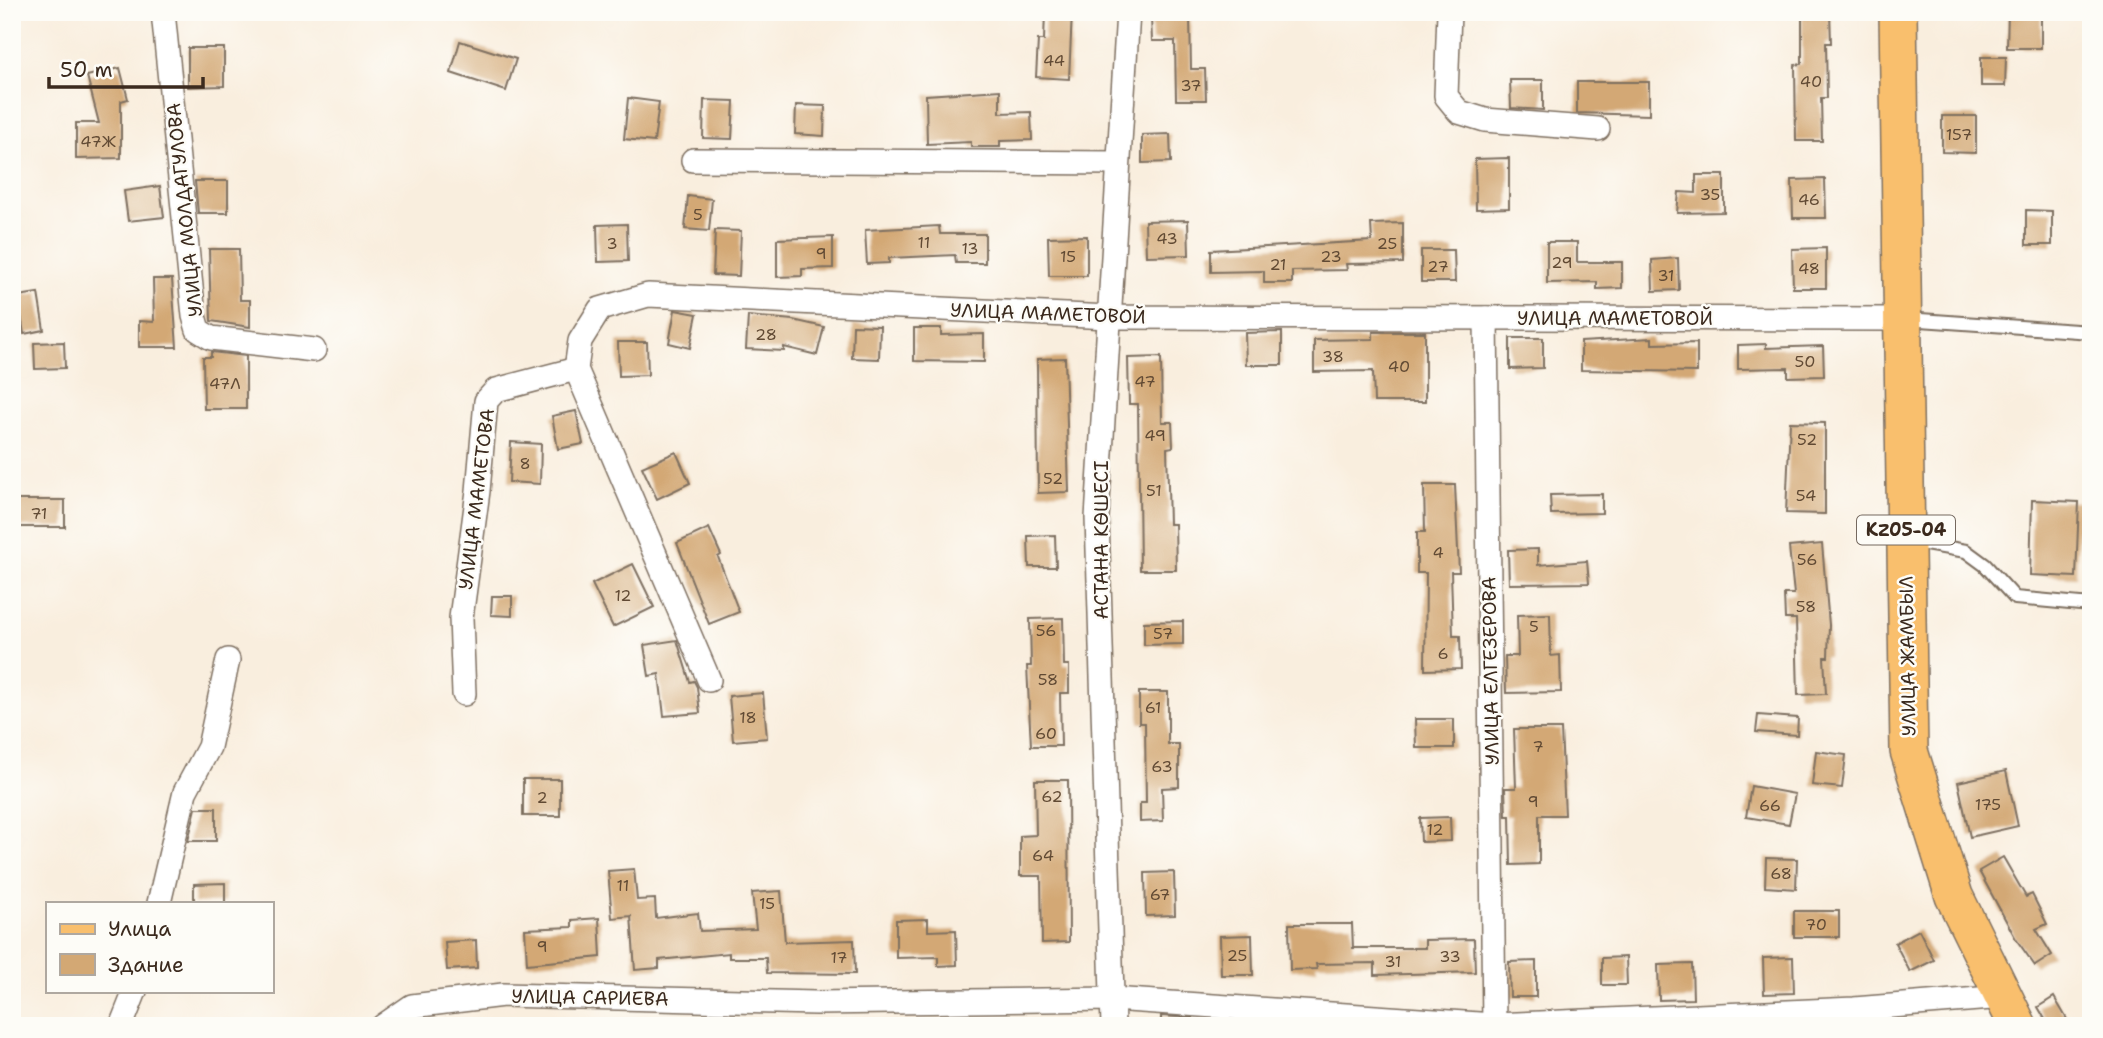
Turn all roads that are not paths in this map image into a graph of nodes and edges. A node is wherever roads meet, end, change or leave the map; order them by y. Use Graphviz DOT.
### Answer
graph roads {
  1 [pos="163,12"];
  2 [pos="1128,12"];
  3 [pos="1449,12"];
  4 [pos="1898,12"];
  5 [pos="1598,129"];
  6 [pos="693,160"];
  7 [pos="1118,163"];
  8 [pos="1109,317"];
  9 [pos="1486,318"];
  10 [pos="1902,319"];
  11 [pos="2091,332"];
  12 [pos="314,351"];
  13 [pos="576,369"];
  14 [pos="1906,540"];
  15 [pos="2091,605"];
  16 [pos="228,660"];
  17 [pos="709,680"];
  18 [pos="464,694"];
  19 [pos="159,902"];
  20 [pos="135,992"];
  21 [pos="1112,999"];
  22 [pos="2011,1011"];
  23 [pos="816,1014"];
  24 [pos="389,1020"];
  25 [pos="1494,1025"];
  26 [pos="121,1026"];
  27 [pos="1113,1026"];
  1 -- 12 [label="street, УЛИЦА МОЛДАГУЛОВА"];
  2 -- 7 [label="street, АСТАНА КӨШЕСІ"];
  3 -- 5 [label="street"];
  4 -- 10 [label="main road, УЛИЦА ЖАМБЫЛ / KZ05-04"];
  6 -- 7 [label="street"];
  7 -- 8 [label="street, АСТАНА КӨШЕСІ"];
  8 -- 9 [label="street, УЛИЦА МАМЕТОВОЙ"];
  8 -- 13 [label="street, УЛИЦА МАМЕТОВОЙ"];
  8 -- 21 [label="street, АСТАНА КӨШЕСІ"];
  9 -- 10 [label="street, УЛИЦА МАМЕТОВОЙ"];
  9 -- 25 [label="street, УЛИЦА ЕЛГЕЗЕРОВА"];
  10 -- 11 [label="lane"];
  10 -- 14 [label="main road, УЛИЦА ЖАМБЫЛ / KZ05-04"];
  13 -- 17 [label="street"];
  13 -- 18 [label="street, УЛИЦА МАМЕТОВА"];
  14 -- 15 [label="lane"];
  14 -- 22 [label="main road, УЛИЦА ЖАМБЫЛ / KZ05-04"];
  16 -- 19 [label="street"];
  20 -- 26 [label="street"];
  21 -- 23 [label="street, УЛИЦА САРИЕВА"];
  21 -- 25 [label="street, УЛИЦА САРИЕВА"];
  21 -- 27 [label="street, АСТАНА КӨШЕСІ"];
  22 -- 25 [label="street, УЛИЦА САРИЕВА"];
  23 -- 24 [label="street, УЛИЦА САРИЕВА"];
}
